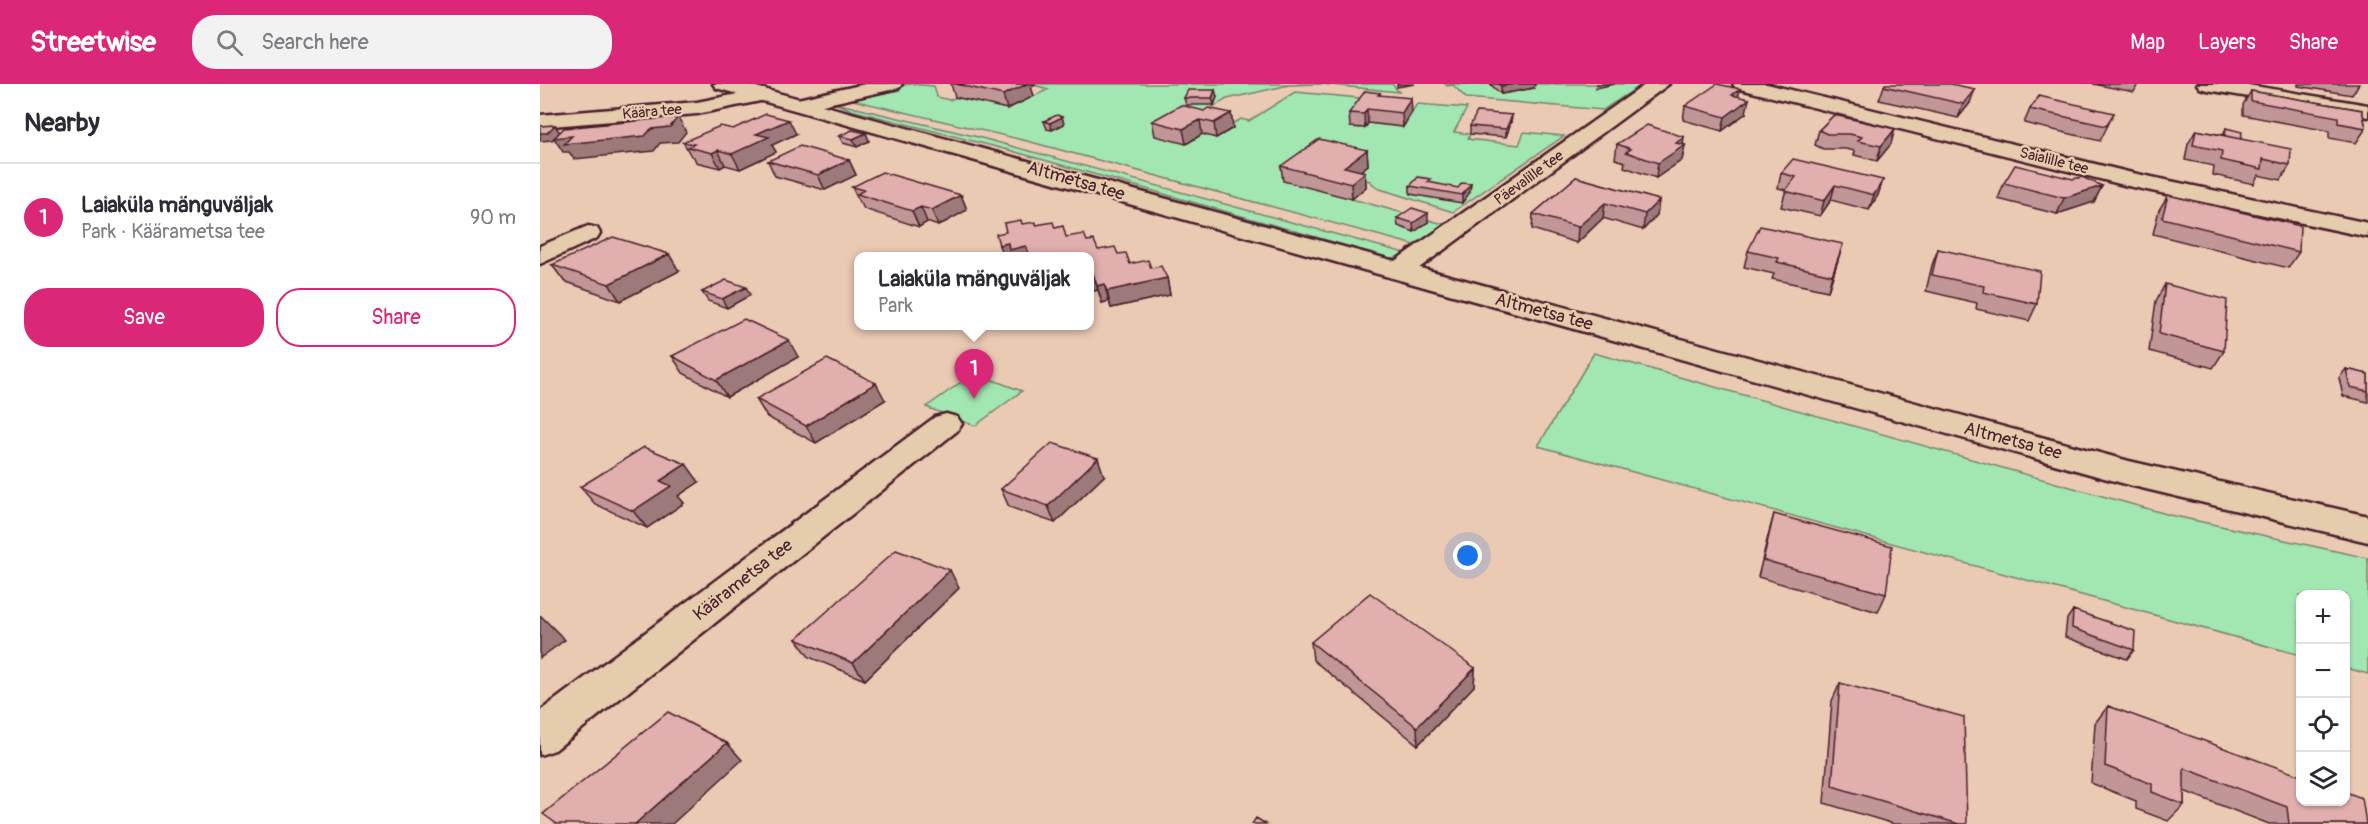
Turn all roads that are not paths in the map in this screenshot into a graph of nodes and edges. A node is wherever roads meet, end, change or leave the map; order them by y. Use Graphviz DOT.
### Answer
graph roads {
  1 [pos="723,84"];
  2 [pos="892,84"];
  3 [pos="1659,84"];
  4 [pos="1743,84"];
  5 [pos="2207,84"];
  6 [pos="763,95"];
  7 [pos="800,105"];
  8 [pos="2368,111"];
  9 [pos="540,121"];
  10 [pos="2368,230"];
  11 [pos="588,234"];
  12 [pos="540,256"];
  13 [pos="1398,271"];
  14 [pos="946,424"];
  15 [pos="2368,529"];
  16 [pos="540,736"];
  1 -- 6 [label="street, Altmetsa tee"];
  2 -- 7 [label="street"];
  3 -- 13 [label="street, Päevalille tee"];
  4 -- 10 [label="street, Saialille tee"];
  5 -- 8 [label="street"];
  6 -- 7 [label="street, Altmetsa tee"];
  6 -- 9 [label="street, Käära tee"];
  7 -- 13 [label="street, Altmetsa tee"];
  11 -- 12 [label="street"];
  13 -- 15 [label="street, Altmetsa tee"];
  14 -- 16 [label="street, Käärametsa tee"];
}
